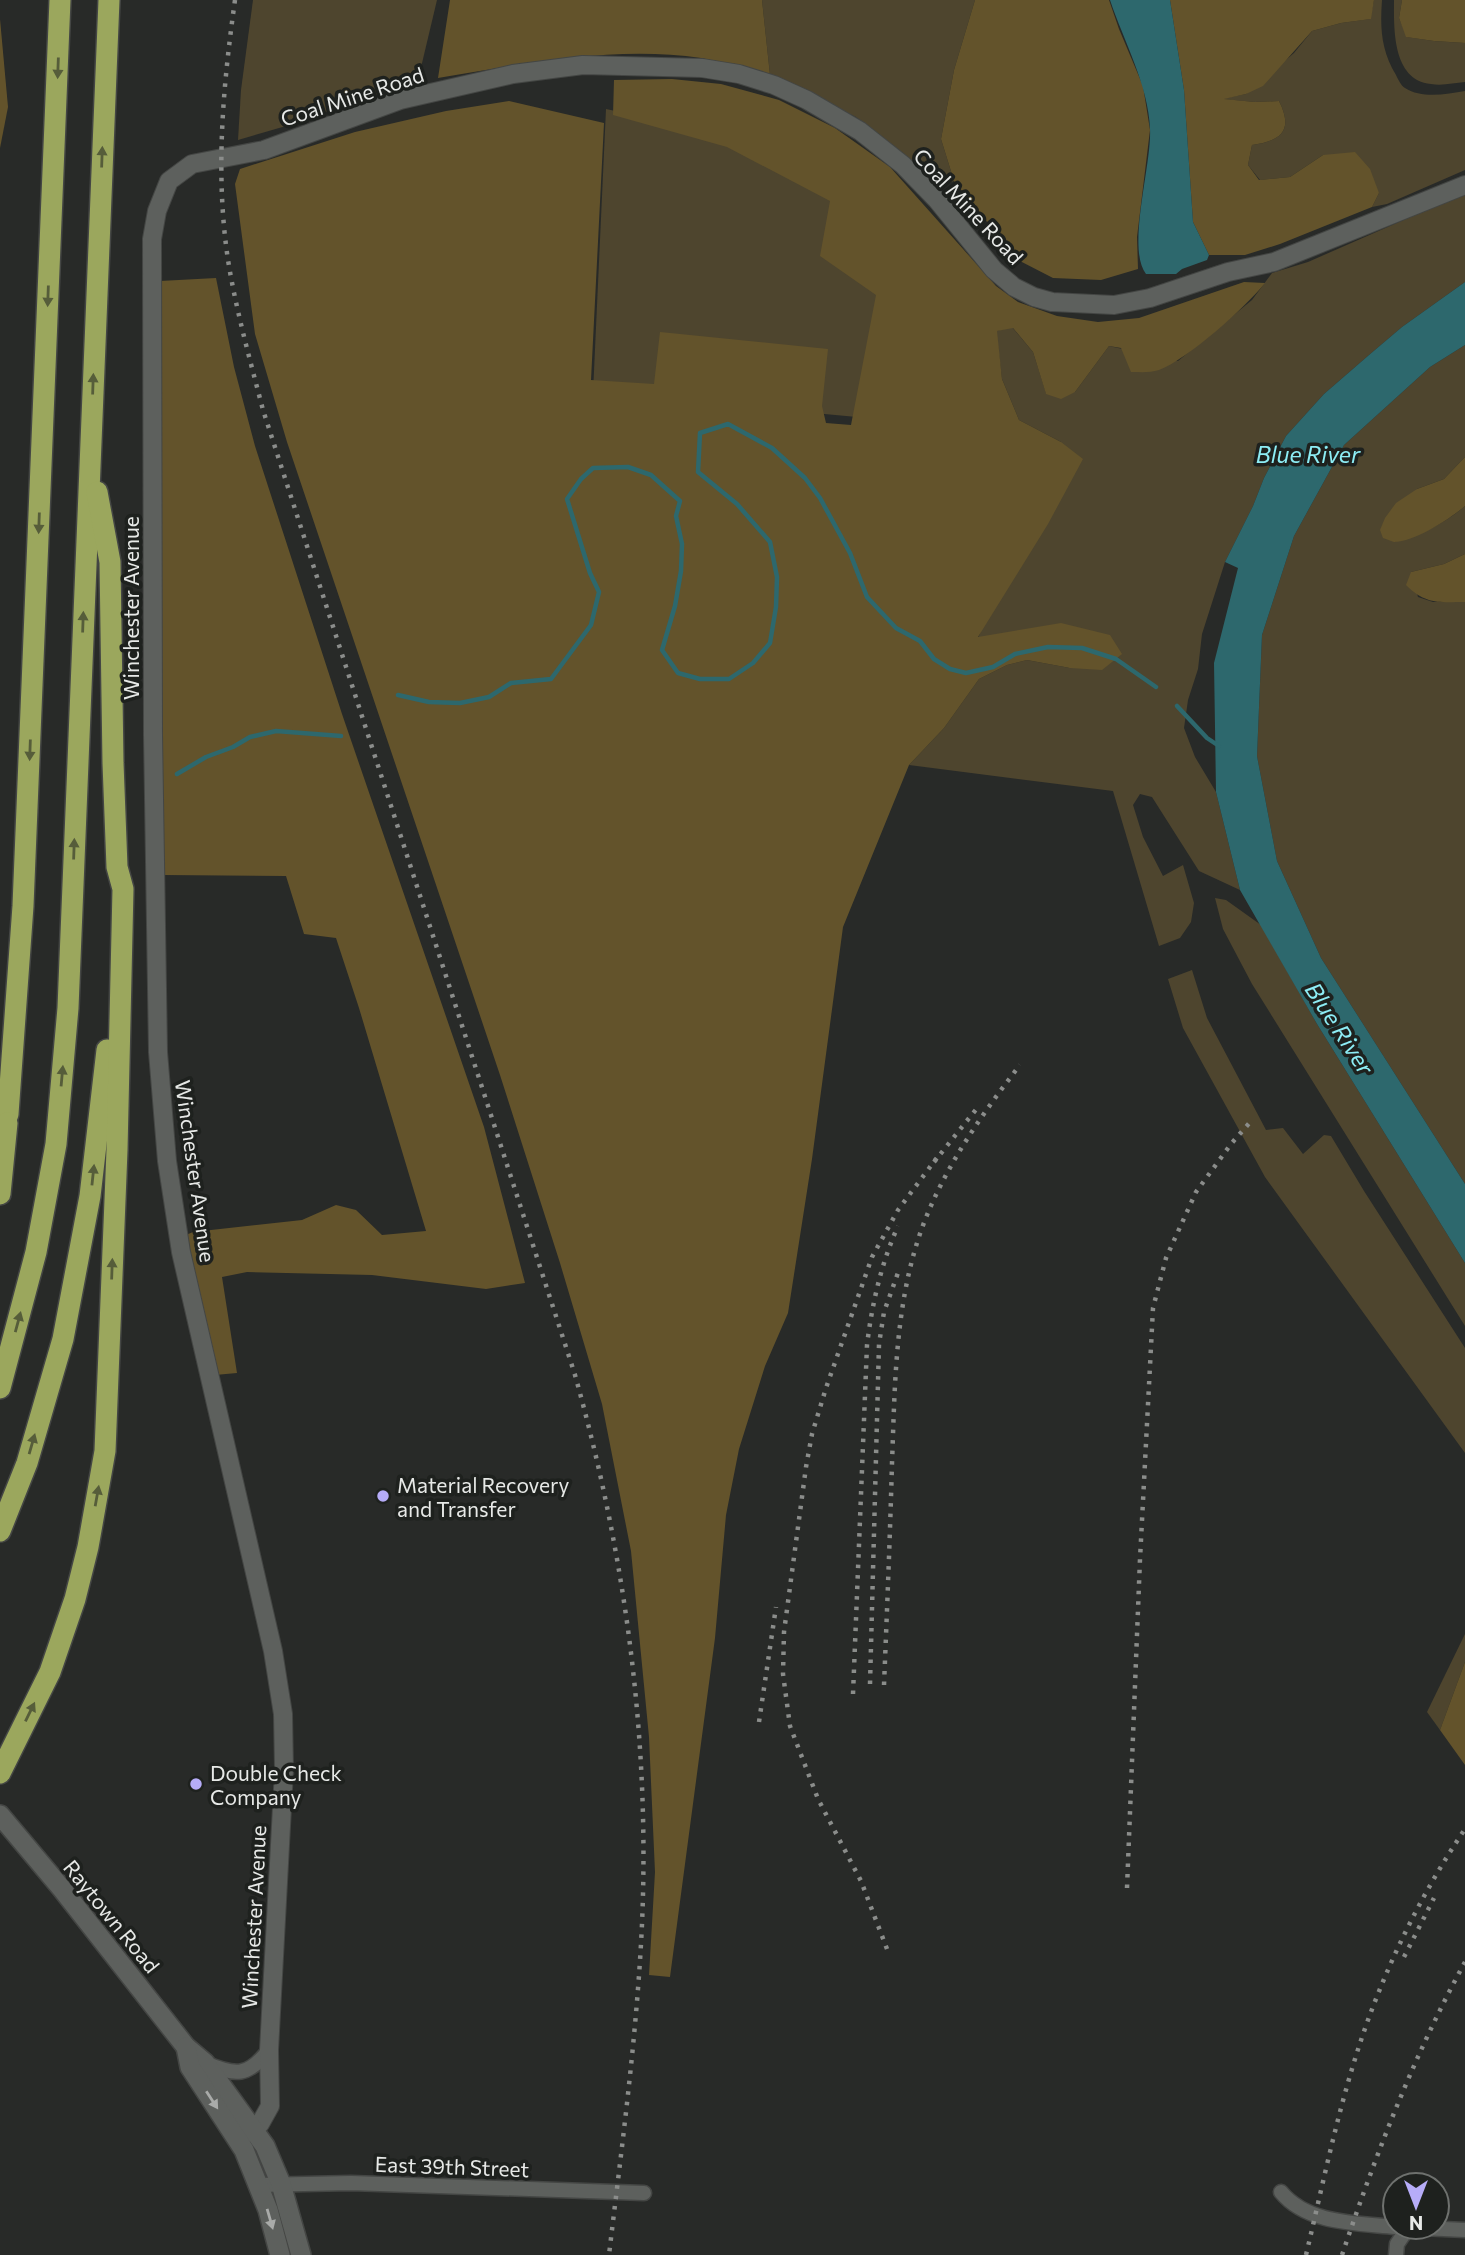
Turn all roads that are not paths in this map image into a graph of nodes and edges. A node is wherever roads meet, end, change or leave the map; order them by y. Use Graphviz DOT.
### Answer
graph roads {
  1 [pos="60,0"];
  2 [pos="108,0"];
  3 [pos="1465,185"];
  4 [pos="166,186"];
  5 [pos="90,452"];
  6 [pos="117,867"];
  7 [pos="8,1114"];
  8 [pos="0,1135"];
  9 [pos="0,1194"];
  10 [pos="0,1388"];
  11 [pos="0,1531"];
  12 [pos="0,1773"];
  13 [pos="0,1815"];
  14 [pos="186,2047"];
  15 [pos="269,2050"];
  16 [pos="205,2063"];
  17 [pos="254,2128"];
  18 [pos="237,2138"];
  19 [pos="281,2184"];
  20 [pos="258,2185"];
  21 [pos="1281,2192"];
  22 [pos="644,2193"];
  23 [pos="1381,2226"];
  24 [pos="280,2255"];
  25 [pos="301,2255"];
  1 -- 7 [label="highway, one-way"];
  5 -- 2 [label="highway, one-way"];
  3 -- 4 [label="street, Coal Mine Road"];
  4 -- 15 [label="street, Winchester Avenue"];
  5 -- 6 [label="highway"];
  10 -- 5 [label="highway, one-way"];
  11 -- 6 [label="highway, one-way"];
  12 -- 6 [label="highway, one-way"];
  7 -- 8 [label="highway"];
  7 -- 9 [label="highway"];
  13 -- 14 [label="main road, Raytown Road"];
  14 -- 16 [label="main road, Raytown Road"];
  14 -- 18 [label="main road, Raytown Road, one-way"];
  15 -- 16 [label="street"];
  15 -- 17 [label="street, Winchester Avenue"];
  16 -- 17 [label="main road, Raytown Road"];
  17 -- 18 [label="street"];
  17 -- 19 [label="main road, Raytown Road"];
  18 -- 20 [label="main road, Raytown Road"];
  19 -- 20 [label="street, East 39th Street"];
  19 -- 22 [label="street, East 39th Street"];
  19 -- 25 [label="main road, Raytown Road"];
  20 -- 24 [label="main road, Raytown Road, one-way"];
  21 -- 23 [label="street"];
}
